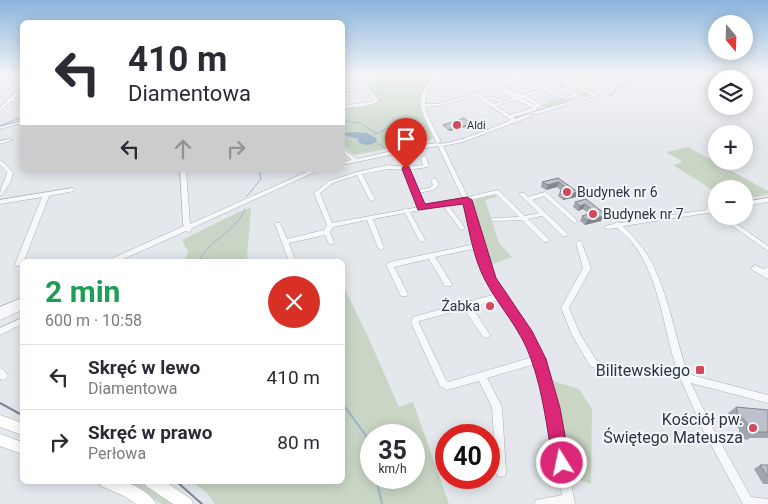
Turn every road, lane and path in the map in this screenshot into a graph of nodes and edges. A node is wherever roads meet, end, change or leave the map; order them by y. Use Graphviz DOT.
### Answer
graph roads {
  1 [pos="377,99"];
  2 [pos="424,99"];
  3 [pos="460,99"];
  4 [pos="488,99"];
  5 [pos="517,99"];
  6 [pos="520,99"];
  7 [pos="584,99"];
  8 [pos="10,100"];
  9 [pos="345,101"];
  10 [pos="20,102"];
  11 [pos="495,103"];
  12 [pos="424,105"];
  13 [pos="349,107"];
  14 [pos="345,108"];
  15 [pos="0,111"];
  16 [pos="509,117"];
  17 [pos="515,121"];
  18 [pos="20,123"];
  19 [pos="0,128"];
  20 [pos="11,140"];
  21 [pos="0,143"];
  22 [pos="449,143"];
  23 [pos="438,144"];
  24 [pos="345,152"];
  25 [pos="424,158"];
  26 [pos="352,160"];
  27 [pos="0,162"];
  28 [pos="345,162"];
  29 [pos="406,169"];
  30 [pos="183,172"];
  31 [pos="312,172"];
  32 [pos="317,172"];
  33 [pos="359,174"];
  34 [pos="434,180"];
  35 [pos="72,190"];
  36 [pos="415,192"];
  37 [pos="0,194"];
  38 [pos="46,194"];
  39 [pos="372,199"];
  40 [pos="466,199"];
  41 [pos="768,200"];
  42 [pos="0,202"];
  43 [pos="753,202"];
  44 [pos="444,204"];
  45 [pos="422,208"];
  46 [pos="406,210"];
  47 [pos="708,212"];
  48 [pos="544,214"];
  49 [pos="369,218"];
  50 [pos="525,218"];
  51 [pos="513,219"];
  52 [pos="494,220"];
  53 [pos="575,221"];
  54 [pos="278,224"];
  55 [pos="617,224"];
  56 [pos="734,225"];
  57 [pos="516,227"];
  58 [pos="608,227"];
  59 [pos="462,228"];
  60 [pos="188,229"];
  61 [pos="329,229"];
  62 [pos="565,234"];
  63 [pos="422,240"];
  64 [pos="546,240"];
  65 [pos="284,242"];
  66 [pos="331,242"];
  67 [pos="579,243"];
  68 [pos="479,245"];
  69 [pos="381,248"];
  70 [pos="768,249"];
  71 [pos="431,256"];
  72 [pos="21,259"];
  73 [pos="117,259"];
  74 [pos="124,259"];
  75 [pos="291,259"];
  76 [pos="755,268"];
  77 [pos="766,273"];
  78 [pos="448,284"];
  79 [pos="404,294"];
  80 [pos="501,296"];
  81 [pos="20,301"];
  82 [pos="466,305"];
  83 [pos="20,308"];
  84 [pos="0,310"];
  85 [pos="0,317"];
  86 [pos="20,322"];
  87 [pos="0,332"];
  88 [pos="486,335"];
  89 [pos="538,359"];
  90 [pos="481,376"];
  91 [pos="684,377"];
  92 [pos="768,399"];
  93 [pos="0,421"];
  94 [pos="20,428"];
  95 [pos="0,440"];
  96 [pos="20,447"];
  97 [pos="501,472"];
  98 [pos="112,484"];
  99 [pos="156,484"];
  100 [pos="569,502"];
  101 [pos="749,503"];
  102 [pos="149,504"];
  103 [pos="186,504"];
  104 [pos="540,504"];
  105 [pos="768,504"];
  1 -- 13 [label="street"];
  2 -- 12 [label="street"];
  3 -- 12 [label="street"];
  4 -- 11 [label="street"];
  5 -- 11 [label="street"];
  6 -- 16 [label="street"];
  7 -- 17 [label="street"];
  8 -- 10 [label="street"];
  8 -- 15 [label="street"];
  9 -- 13 [label="street"];
  11 -- 16 [label="street"];
  12 -- 23 [label="street"];
  13 -- 14 [label="street"];
  16 -- 17 [label="street"];
  17 -- 22 [label="street"];
  18 -- 19 [label="street"];
  20 -- 21 [label="street"];
  22 -- 23 [label="street"];
  22 -- 23 [label="street"];
  23 -- 26 [label="street"];
  23 -- 40 [label="street"];
  24 -- 26 [label="street"];
  25 -- 29 [label="street"];
  26 -- 28 [label="street"];
  27 -- 37 [label="street"];
  29 -- 33 [label="street"];
  29 -- 36 [label="street"];
  30 -- 60 [label="street"];
  31 -- 60 [label="street"];
  32 -- 60 [label="street"];
  33 -- 39 [label="street"];
  33 -- 61 [label="street"];
  34 -- 36 [label="street"];
  35 -- 38 [label="street"];
  36 -- 45 [label="street"];
  38 -- 42 [label="street"];
  38 -- 72 [label="street"];
  40 -- 44 [label="street"];
  40 -- 50 [label="street"];
  40 -- 68 [label="street"];
  41 -- 43 [label="street"];
  44 -- 45 [label="street"];
  44 -- 59 [label="street"];
  45 -- 46 [label="street"];
  46 -- 49 [label="street"];
  46 -- 63 [label="street"];
  47 -- 55 [label="street"];
  48 -- 50 [label="street"];
  48 -- 53 [label="street"];
  48 -- 62 [label="street"];
  49 -- 61 [label="street"];
  49 -- 69 [label="street"];
  50 -- 51 [label="street"];
  50 -- 64 [label="street"];
  51 -- 52 [label="street"];
  51 -- 57 [label="street"];
  54 -- 65 [label="street"];
  55 -- 58 [label="street"];
  55 -- 91 [label="street"];
  56 -- 70 [label="street"];
  60 -- 73 [label="street"];
  60 -- 74 [label="street"];
  61 -- 65 [label="street"];
  61 -- 66 [label="street"];
  65 -- 75 [label="street"];
  67 -- 91 [label="street"];
  68 -- 71 [label="street"];
  68 -- 80 [label="street"];
  71 -- 78 [label="street"];
  71 -- 79 [label="street"];
  76 -- 77 [label="street"];
  80 -- 82 [label="street"];
  80 -- 89 [label="street"];
  81 -- 84 [label="street"];
  82 -- 88 [label="street"];
  82 -- 90 [label="street"];
  83 -- 85 [label="street"];
  86 -- 87 [label="street"];
  89 -- 90 [label="street"];
  89 -- 100 [label="street"];
  90 -- 97 [label="street"];
  91 -- 92 [label="street"];
  91 -- 101 [label="street"];
  93 -- 94 [label="main road"];
  95 -- 96 [label="main road"];
  98 -- 102 [label="main road"];
  99 -- 103 [label="main road"];
  100 -- 104 [label="street"];
  101 -- 105 [label="street"];
}
